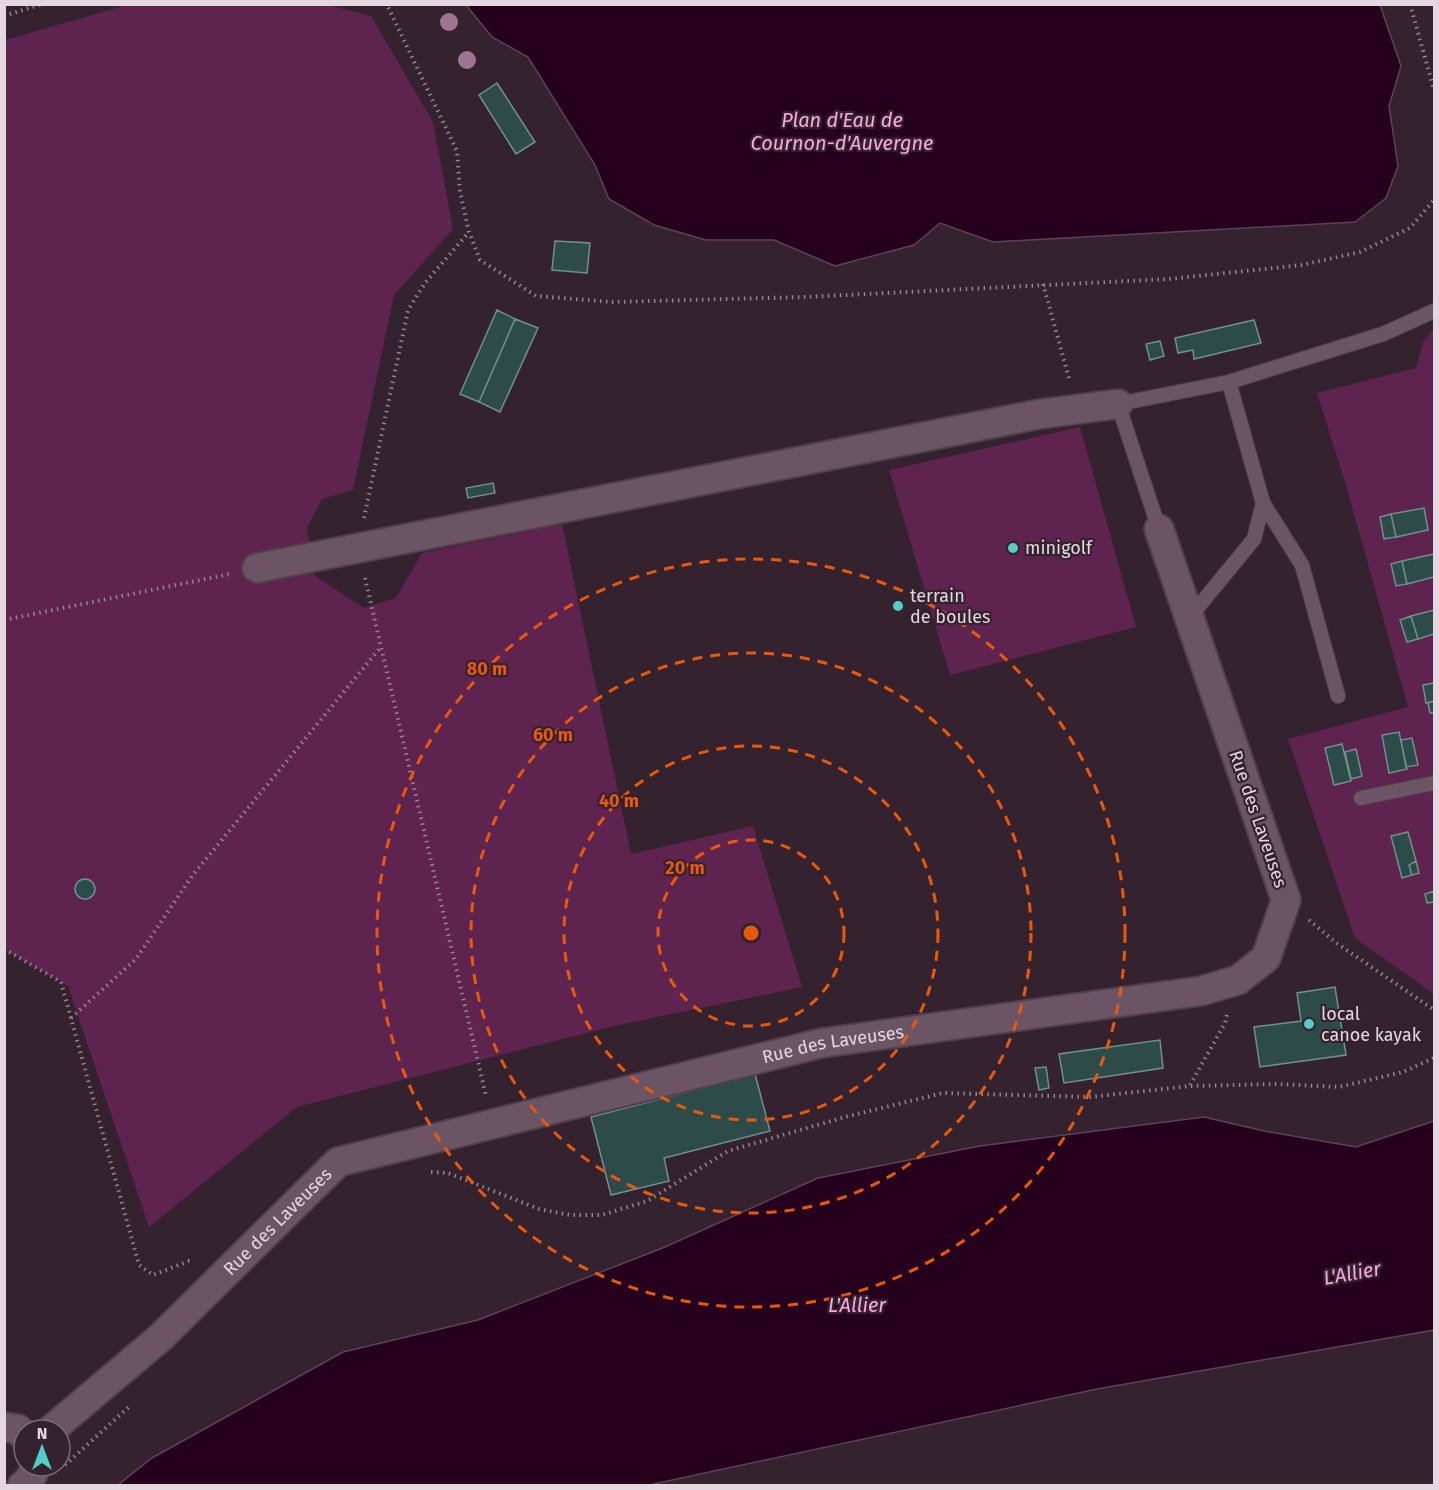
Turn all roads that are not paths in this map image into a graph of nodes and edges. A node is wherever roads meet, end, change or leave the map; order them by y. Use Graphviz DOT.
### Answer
graph roads {
  1 [pos="1433,309"];
  2 [pos="1229,382"];
  3 [pos="1118,404"];
  4 [pos="1263,503"];
  5 [pos="1159,529"];
  6 [pos="257,568"];
  7 [pos="1189,618"];
  8 [pos="1338,696"];
  9 [pos="1434,783"];
  10 [pos="1361,798"];
  11 [pos="65,1418"];
  1 -- 2 [label="lane"];
  2 -- 3 [label="lane"];
  2 -- 4 [label="lane"];
  3 -- 5 [label="lane"];
  3 -- 6 [label="street"];
  4 -- 7 [label="lane"];
  4 -- 8 [label="lane"];
  5 -- 7 [label="street, Rue des Laveuses"];
  7 -- 11 [label="street, Rue des Laveuses"];
  9 -- 10 [label="lane"];
}
